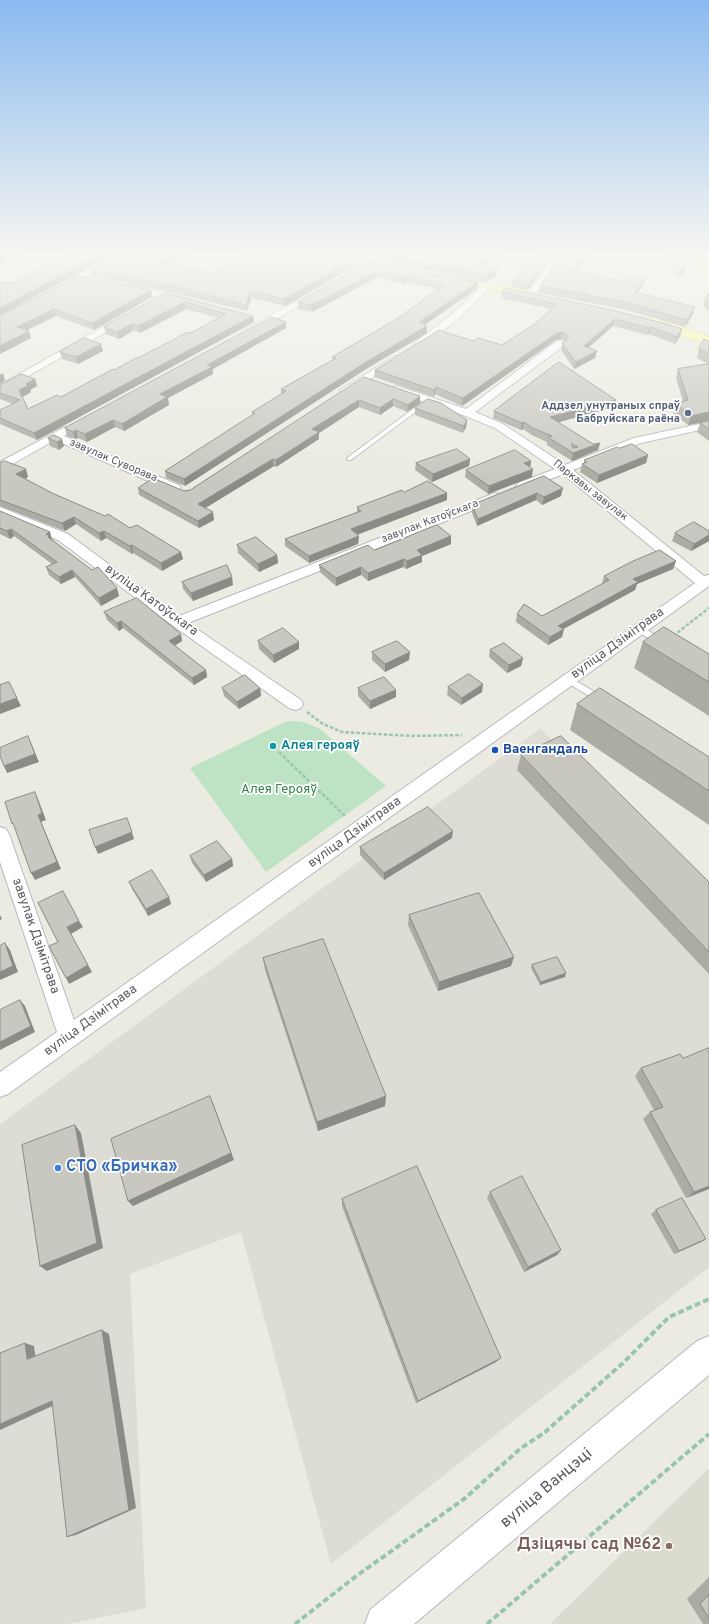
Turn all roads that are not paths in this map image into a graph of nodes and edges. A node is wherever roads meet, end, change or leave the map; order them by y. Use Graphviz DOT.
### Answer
graph roads {
  1 [pos="108,328"];
  2 [pos="254,328"];
  3 [pos="443,328"];
  4 [pos="673,328"];
  5 [pos="239,336"];
  6 [pos="709,341"];
  7 [pos="561,343"];
  8 [pos="363,378"];
  9 [pos="0,389"];
  10 [pos="338,395"];
  11 [pos="428,401"];
  12 [pos="467,413"];
  13 [pos="75,425"];
  14 [pos="709,425"];
  15 [pos="55,436"];
  16 [pos="348,459"];
  17 [pos="0,467"];
  18 [pos="565,470"];
  19 [pos="186,493"];
  20 [pos="0,511"];
  21 [pos="706,581"];
  22 [pos="177,622"];
  23 [pos="640,629"];
  24 [pos="667,645"];
  25 [pos="570,680"];
  26 [pos="295,704"];
  27 [pos="609,704"];
  28 [pos="0,834"];
  29 [pos="69,1038"];
  30 [pos="0,1086"];
  31 [pos="709,1353"];
  32 [pos="384,1624"];
  1 -- 9 [label="street"];
  2 -- 5 [label="street"];
  3 -- 8 [label="street"];
  4 -- 6 [label="main road"];
  7 -- 12 [label="street"];
  8 -- 10 [label="street"];
  8 -- 11 [label="street, Паркавы завулак"];
  11 -- 12 [label="street, Паркавы завулак"];
  11 -- 16 [label="lane"];
  12 -- 18 [label="street, Паркавы завулак"];
  13 -- 15 [label="street"];
  14 -- 18 [label="street, завулак Катоўскага"];
  15 -- 17 [label="street"];
  15 -- 19 [label="street, завулак Суворава"];
  18 -- 21 [label="street, Паркавы завулак"];
  18 -- 22 [label="street, завулак Катоўскага"];
  20 -- 22 [label="street, вуліца Катоўскага"];
  21 -- 23 [label="street, вуліца Дзімітрава"];
  22 -- 26 [label="street, вуліца Катоўскага"];
  23 -- 24 [label="lane"];
  23 -- 25 [label="street, вуліца Дзімітрава"];
  25 -- 27 [label="lane"];
  25 -- 29 [label="street, вуліца Дзімітрава"];
  28 -- 29 [label="street, завулак Дзімітрава"];
  29 -- 30 [label="street, вуліца Дзімітрава"];
  31 -- 32 [label="main road, вуліца Ванцэці"];
}
